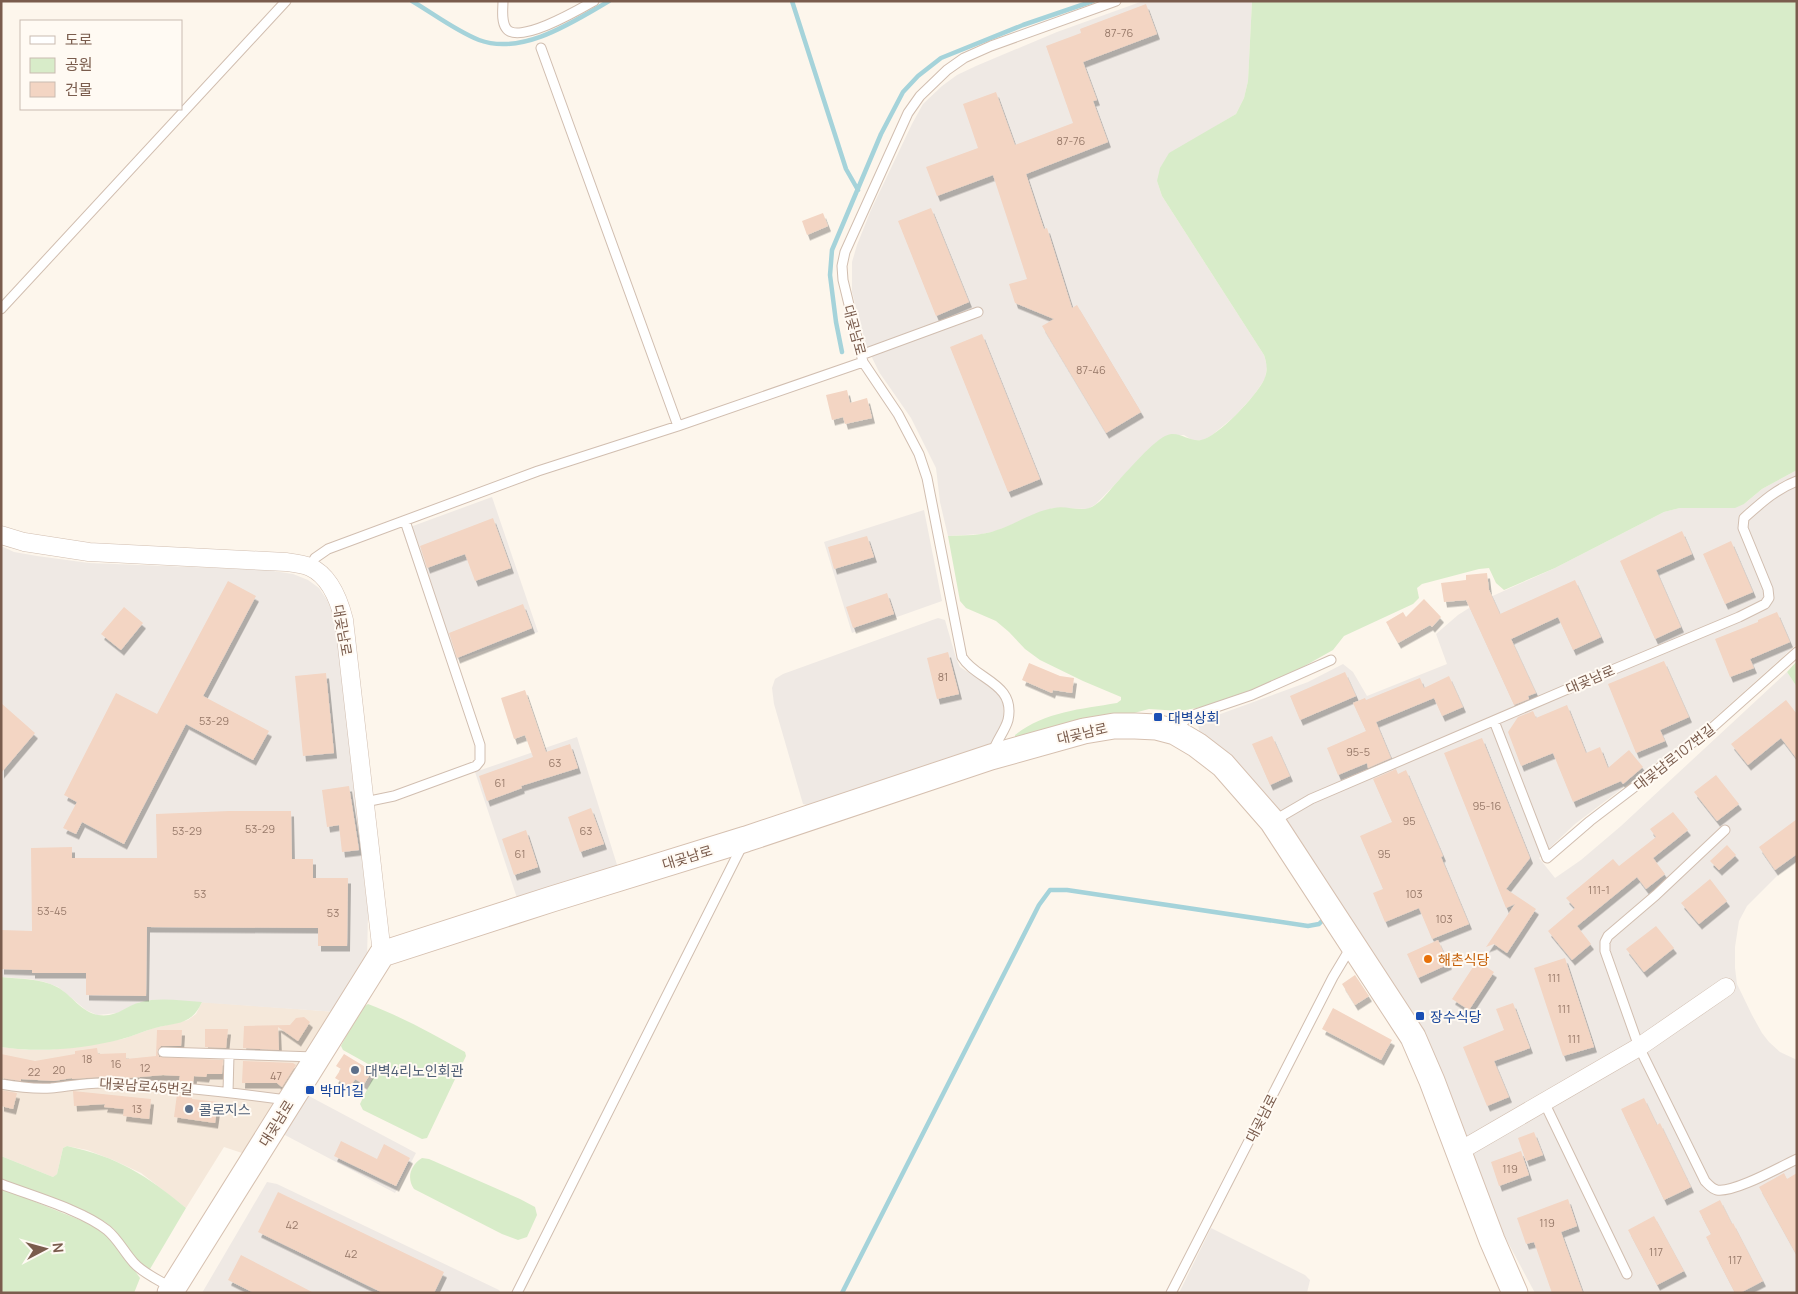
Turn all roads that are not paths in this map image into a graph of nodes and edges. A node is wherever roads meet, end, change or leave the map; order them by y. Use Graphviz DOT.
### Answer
graph roads {
  1 [pos="286,1"];
  2 [pos="503,1"];
  3 [pos="594,1"];
  4 [pos="1116,1"];
  5 [pos="541,48"];
  6 [pos="1,309"];
  7 [pos="978,312"];
  8 [pos="862,358"];
  9 [pos="678,426"];
  10 [pos="1797,480"];
  11 [pos="405,521"];
  12 [pos="1,535"];
  13 [pos="310,567"];
  14 [pos="1797,652"];
  15 [pos="1331,660"];
  16 [pos="1494,721"];
  17 [pos="1175,732"];
  18 [pos="991,758"];
  19 [pos="365,802"];
  20 [pos="1272,821"];
  21 [pos="1725,830"];
  22 [pos="746,838"];
  23 [pos="1353,943"];
  24 [pos="382,954"];
  25 [pos="1726,988"];
  26 [pos="1639,1047"];
  27 [pos="163,1052"];
  28 [pos="229,1055"];
  29 [pos="318,1057"];
  30 [pos="1,1084"];
  31 [pos="228,1092"];
  32 [pos="290,1101"];
  33 [pos="1544,1102"];
  34 [pos="1458,1152"];
  35 [pos="1797,1159"];
  36 [pos="1,1184"];
  37 [pos="1627,1274"];
  38 [pos="171,1290"];
  39 [pos="517,1293"];
  40 [pos="1171,1293"];
  41 [pos="1515,1293"];
  1 -- 6 [label="lane"];
  2 -- 3 [label="lane"];
  4 -- 8 [label="lane, 대곶남로"];
  5 -- 9 [label="lane"];
  7 -- 8 [label="lane"];
  8 -- 9 [label="lane"];
  8 -- 18 [label="lane, 대곶남로"];
  9 -- 11 [label="lane"];
  10 -- 16 [label="lane, 대곶남로"];
  11 -- 13 [label="lane"];
  11 -- 19 [label="lane"];
  12 -- 13 [label="street"];
  13 -- 19 [label="street, 대곶남로"];
  14 -- 16 [label="lane, 대곶남로107번길"];
  15 -- 17 [label="lane"];
  16 -- 20 [label="lane, 대곶남로"];
  17 -- 18 [label="street, 대곶남로"];
  17 -- 20 [label="street, 대곶남로"];
  18 -- 22 [label="street, 대곶남로"];
  19 -- 24 [label="street, 대곶남로"];
  20 -- 23 [label="street, 대곶남로"];
  21 -- 26 [label="lane"];
  22 -- 24 [label="street, 대곶남로"];
  22 -- 39 [label="lane"];
  23 -- 34 [label="street, 대곶남로"];
  23 -- 40 [label="lane, 대곶남로"];
  24 -- 29 [label="street, 대곶남로"];
  25 -- 26 [label="street"];
  26 -- 33 [label="street"];
  26 -- 35 [label="lane"];
  27 -- 28 [label="lane"];
  28 -- 29 [label="lane"];
  28 -- 31 [label="lane"];
  29 -- 32 [label="street, 대곶남로"];
  30 -- 31 [label="lane, 대곶남로45번길"];
  31 -- 32 [label="lane, 대곶남로45번길"];
  32 -- 38 [label="street, 대곶남로"];
  33 -- 34 [label="street"];
  33 -- 37 [label="lane"];
  34 -- 41 [label="street, 대곶남로"];
  36 -- 38 [label="lane"];
}
